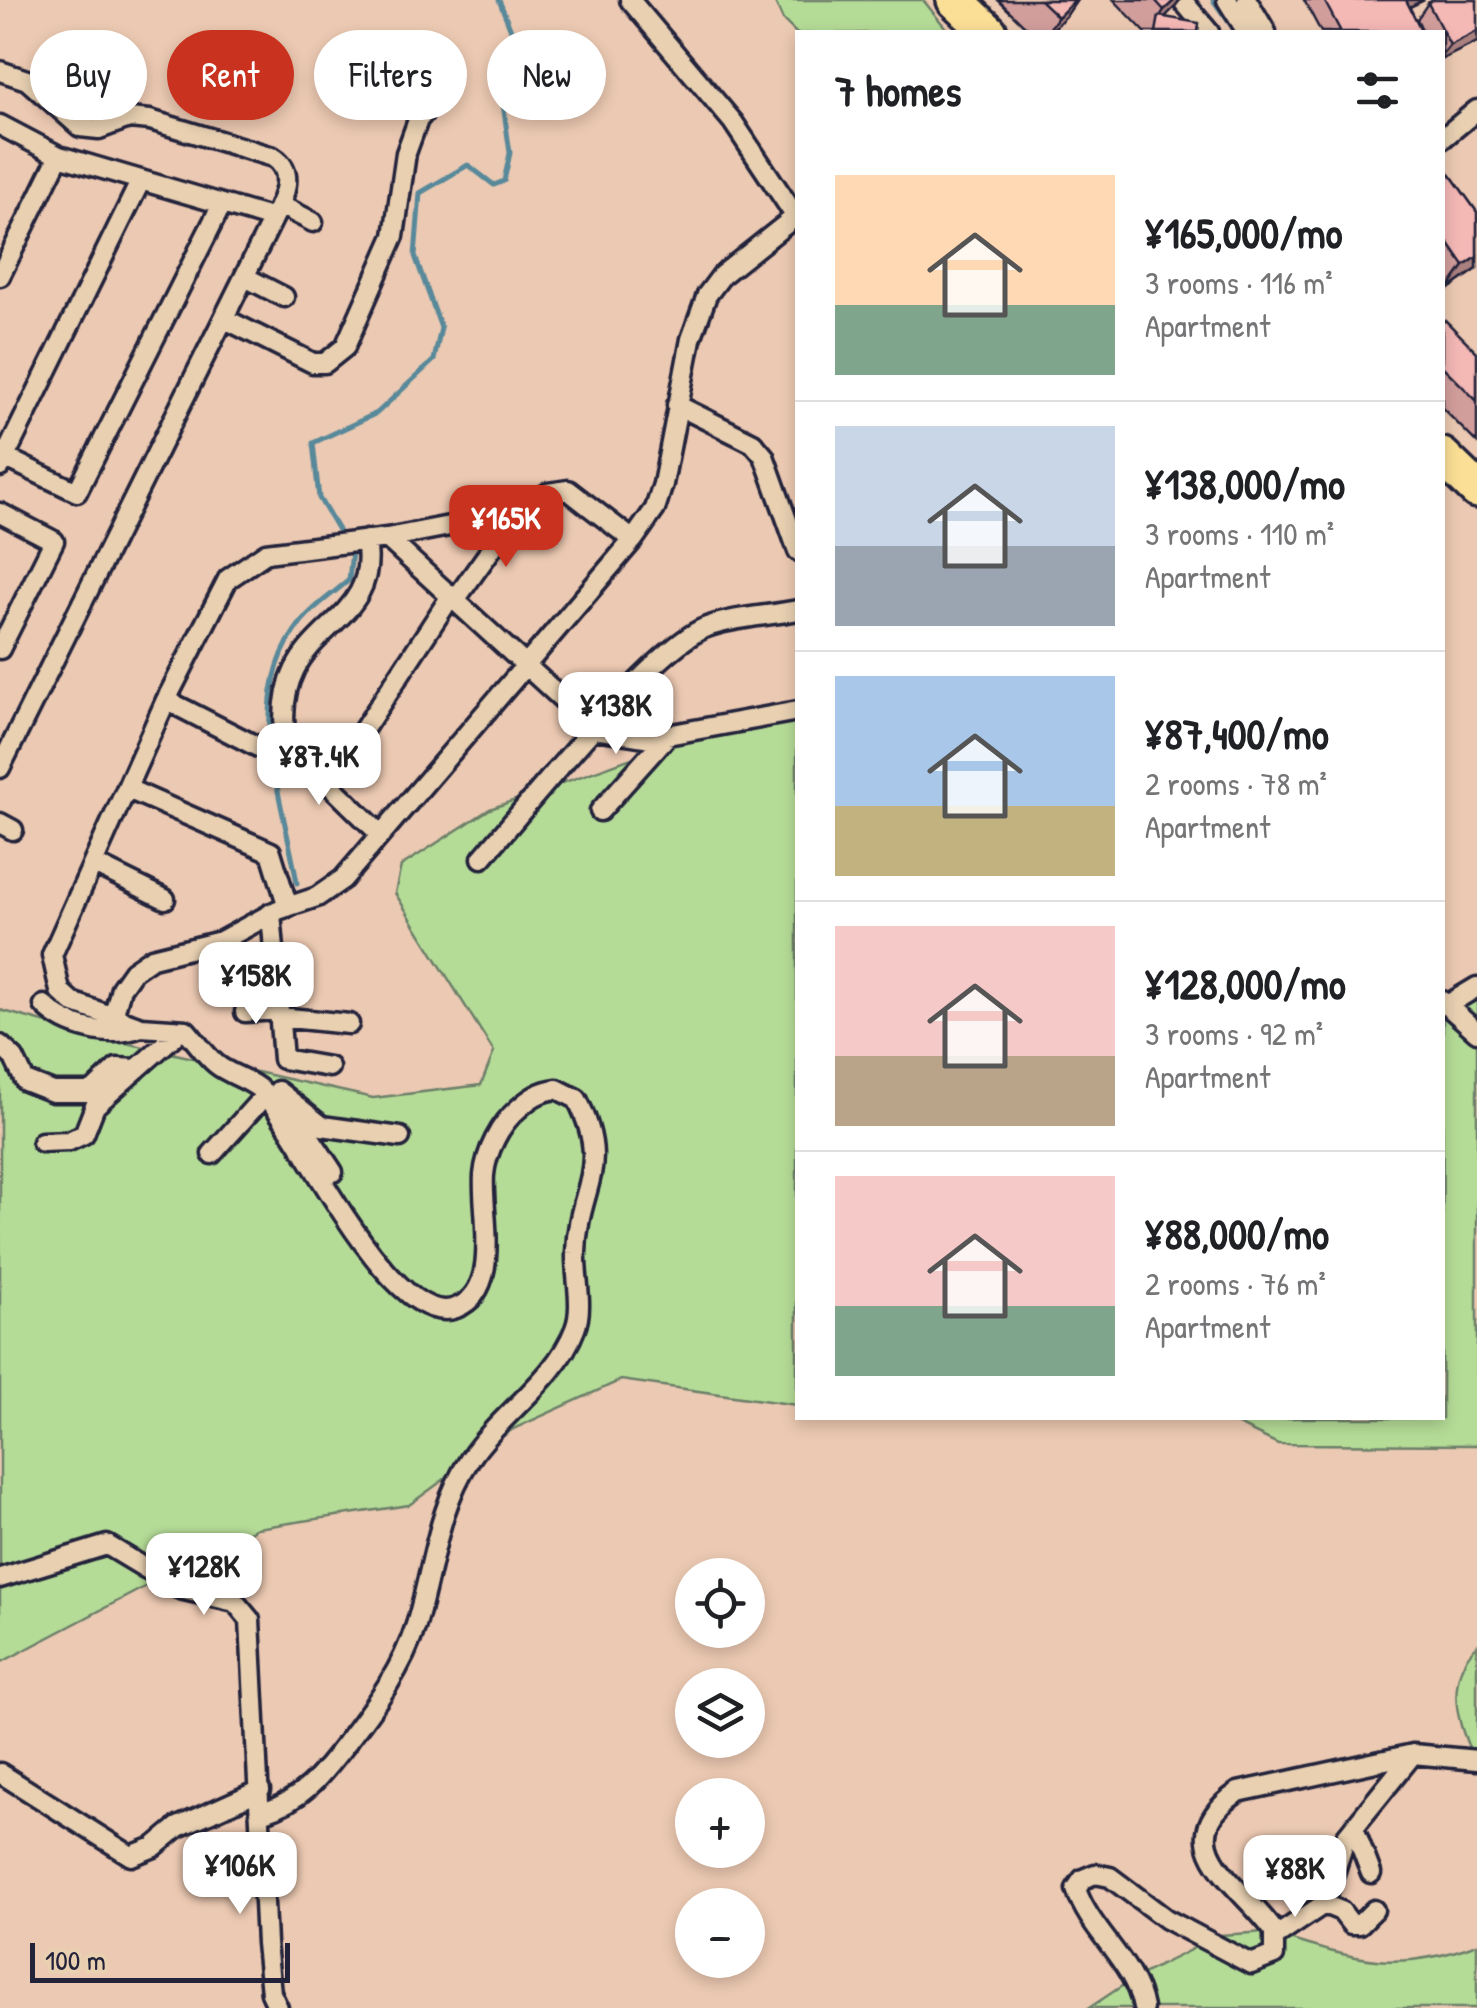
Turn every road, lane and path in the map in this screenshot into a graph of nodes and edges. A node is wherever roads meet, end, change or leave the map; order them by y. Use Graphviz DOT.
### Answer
graph roads {
  1 [pos="630,0"];
  2 [pos="955,0"];
  3 [pos="1182,0"];
  4 [pos="1227,0"];
  5 [pos="1247,0"];
  6 [pos="987,30"];
  7 [pos="1206,30"];
  8 [pos="1245,30"];
  9 [pos="1265,30"];
  10 [pos="0,71"];
  11 [pos="1477,110"];
  12 [pos="418,120"];
  13 [pos="0,126"];
  14 [pos="1445,136"];
  15 [pos="58,156"];
  16 [pos="141,180"];
  17 [pos="222,204"];
  18 [pos="277,212"];
  19 [pos="795,217"];
  20 [pos="795,220"];
  21 [pos="313,222"];
  22 [pos="0,276"];
  23 [pos="245,277"];
  24 [pos="284,297"];
  25 [pos="225,319"];
  26 [pos="677,405"];
  27 [pos="1445,459"];
  28 [pos="2,460"];
  29 [pos="1477,490"];
  30 [pos="517,512"];
  31 [pos="0,513"];
  32 [pos="387,538"];
  33 [pos="366,540"];
  34 [pos="633,540"];
  35 [pos="795,543"];
  36 [pos="453,598"];
  37 [pos="795,611"];
  38 [pos="0,649"];
  39 [pos="524,665"];
  40 [pos="166,700"];
  41 [pos="795,711"];
  42 [pos="595,729"];
  43 [pos="668,734"];
  44 [pos="285,743"];
  45 [pos="0,768"];
  46 [pos="328,784"];
  47 [pos="128,789"];
  48 [pos="600,811"];
  49 [pos="379,834"];
  50 [pos="482,858"];
  51 [pos="96,865"];
  52 [pos="165,899"];
  53 [pos="280,910"];
  54 [pos="1477,987"];
  55 [pos="1445,1003"];
  56 [pos="44,1006"];
  57 [pos="245,1012"];
  58 [pos="114,1014"];
  59 [pos="279,1014"];
  60 [pos="349,1024"];
  61 [pos="141,1027"];
  62 [pos="181,1030"];
  63 [pos="1477,1032"];
  64 [pos="0,1045"];
  65 [pos="0,1064"];
  66 [pos="330,1067"];
  67 [pos="137,1069"];
  68 [pos="22,1075"];
  69 [pos="268,1092"];
  70 [pos="400,1137"];
  71 [pos="42,1142"];
  72 [pos="212,1154"];
  73 [pos="333,1172"];
  74 [pos="0,1578"];
  75 [pos="1414,1754"];
  76 [pos="1477,1760"];
  77 [pos="0,1773"];
  78 [pos="260,1790"];
  79 [pos="262,1814"];
  80 [pos="1354,1828"];
  81 [pos="1371,1873"];
  82 [pos="1324,1904"];
  83 [pos="1374,1910"];
  84 [pos="1275,1938"];
  85 [pos="278,2008"];
  86 [pos="1143,2008"];
  1 -- 19 [label="street"];
  2 -- 6 [label="highway"];
  3 -- 7 [label="street"];
  4 -- 8 [label="street"];
  5 -- 9 [label="street"];
  10 -- 18 [label="street"];
  11 -- 14 [label="street"];
  12 -- 25 [label="street"];
  13 -- 15 [label="street"];
  15 -- 16 [label="street"];
  15 -- 22 [label="street"];
  16 -- 17 [label="street"];
  16 -- 28 [label="street"];
  17 -- 18 [label="street"];
  17 -- 28 [label="street"];
  18 -- 21 [label="street"];
  18 -- 23 [label="street"];
  20 -- 26 [label="street"];
  23 -- 24 [label="street"];
  23 -- 25 [label="street"];
  25 -- 45 [label="street"];
  26 -- 34 [label="street"];
  26 -- 35 [label="street"];
  27 -- 29 [label="highway"];
  30 -- 32 [label="street"];
  30 -- 34 [label="street"];
  30 -- 36 [label="street"];
  31 -- 38 [label="street"];
  32 -- 33 [label="street"];
  32 -- 36 [label="street"];
  33 -- 40 [label="street"];
  33 -- 44 [label="street"];
  34 -- 39 [label="street"];
  36 -- 39 [label="street"];
  36 -- 46 [label="street"];
  37 -- 42 [label="street"];
  39 -- 42 [label="street"];
  39 -- 49 [label="street"];
  40 -- 44 [label="street"];
  40 -- 47 [label="street"];
  41 -- 43 [label="street"];
  42 -- 43 [label="street"];
  42 -- 50 [label="street"];
  43 -- 48 [label="street"];
  44 -- 46 [label="street"];
  46 -- 49 [label="street"];
  47 -- 51 [label="street"];
  47 -- 53 [label="street"];
  49 -- 53 [label="street"];
  51 -- 52 [label="street"];
  51 -- 58 [label="street"];
  53 -- 58 [label="street"];
  53 -- 59 [label="street"];
  54 -- 55 [label="street"];
  55 -- 63 [label="street"];
  56 -- 61 [label="street"];
  57 -- 59 [label="street"];
  58 -- 61 [label="street"];
  59 -- 60 [label="street"];
  59 -- 66 [label="street"];
  61 -- 62 [label="street"];
  62 -- 67 [label="street"];
  62 -- 69 [label="street"];
  64 -- 68 [label="street"];
  65 -- 68 [label="street"];
  67 -- 68 [label="street"];
  67 -- 71 [label="street"];
  69 -- 70 [label="street"];
  69 -- 72 [label="street"];
  69 -- 73 [label="street"];
  69 -- 79 [label="street"];
  74 -- 78 [label="street"];
  75 -- 76 [label="street"];
  75 -- 80 [label="street"];
  75 -- 84 [label="street"];
  77 -- 78 [label="street"];
  78 -- 79 [label="street"];
  79 -- 85 [label="street"];
  80 -- 81 [label="street"];
  80 -- 82 [label="street"];
  82 -- 83 [label="street"];
  82 -- 84 [label="street"];
  84 -- 86 [label="street"];
}
